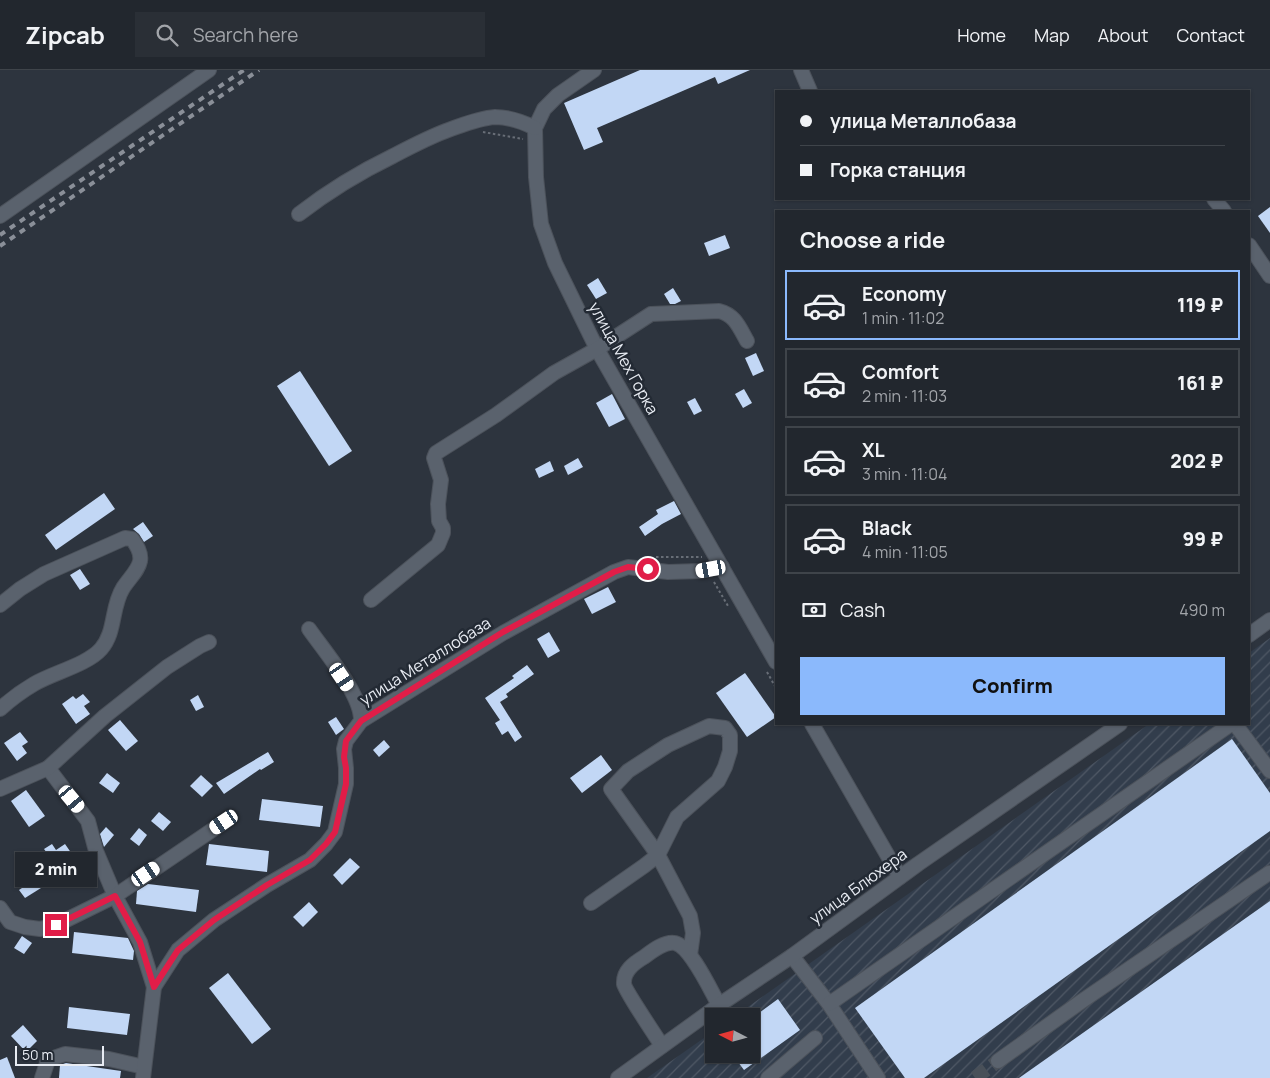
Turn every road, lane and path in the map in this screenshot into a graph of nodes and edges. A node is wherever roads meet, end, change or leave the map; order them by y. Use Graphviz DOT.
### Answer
graph roads {
  1 [pos="209,70"];
  2 [pos="594,70"];
  3 [pos="801,70"];
  4 [pos="810,90"];
  5 [pos="535,128"];
  6 [pos="1215,200"];
  7 [pos="1223,210"];
  8 [pos="300,214"];
  9 [pos="0,216"];
  10 [pos="1250,246"];
  11 [pos="1270,276"];
  12 [pos="747,341"];
  13 [pos="597,349"];
  14 [pos="722,567"];
  15 [pos="713,581"];
  16 [pos="371,600"];
  17 [pos="0,605"];
  18 [pos="728,605"];
  19 [pos="1270,620"];
  20 [pos="310,629"];
  21 [pos="1250,633"];
  22 [pos="209,642"];
  23 [pos="771,667"];
  24 [pos="775,684"];
  25 [pos="0,709"];
  26 [pos="361,721"];
  27 [pos="813,725"];
  28 [pos="1119,725"];
  29 [pos="1230,725"];
  30 [pos="1236,725"];
  31 [pos="48,768"];
  32 [pos="1270,771"];
  33 [pos="0,789"];
  34 [pos="224,822"];
  35 [pos="658,855"];
  36 [pos="1269,873"];
  37 [pos="900,876"];
  38 [pos="115,896"];
  39 [pos="591,903"];
  40 [pos="0,908"];
  41 [pos="5,924"];
  42 [pos="690,955"];
  43 [pos="792,956"];
  44 [pos="154,987"];
  45 [pos="829,1004"];
  46 [pos="719,1005"];
  47 [pos="815,1038"];
  48 [pos="662,1046"];
  49 [pos="998,1062"];
  50 [pos="144,1073"];
  51 [pos="42,1078"];
  52 [pos="618,1078"];
  53 [pos="768,1078"];
  54 [pos="878,1078"];
  1 -- 9 [label="street"];
  2 -- 5 [label="street, улица Мех Горка"];
  3 -- 4 [label="street"];
  5 -- 8 [label="street"];
  5 -- 13 [label="street, улица Мех Горка"];
  6 -- 7 [label="street"];
  10 -- 11 [label="street"];
  12 -- 13 [label="street"];
  13 -- 14 [label="street, улица Мех Горка"];
  13 -- 16 [label="street"];
  14 -- 23 [label="street, улица Мех Горка"];
  14 -- 26 [label="street, улица Металлобаза"];
  15 -- 18 [label="path"];
  17 -- 25 [label="street"];
  19 -- 21 [label="street"];
  20 -- 26 [label="street"];
  22 -- 31 [label="street"];
  23 -- 24 [label="path"];
  26 -- 44 [label="street, улица Металлобаза"];
  27 -- 37 [label="street"];
  28 -- 37 [label="street, улица Блюхера"];
  29 -- 45 [label="street"];
  30 -- 32 [label="street"];
  31 -- 33 [label="street"];
  31 -- 38 [label="street"];
  34 -- 38 [label="street"];
  35 -- 35 [label="street"];
  35 -- 39 [label="street"];
  35 -- 42 [label="street"];
  36 -- 49 [label="street"];
  37 -- 43 [label="street, улица Блюхера"];
  38 -- 41 [label="street"];
  38 -- 44 [label="street"];
  40 -- 41 [label="street"];
  42 -- 46 [label="street"];
  42 -- 48 [label="street"];
  43 -- 45 [label="street"];
  43 -- 46 [label="street, улица Блюхера"];
  44 -- 50 [label="street, улица Металлобаза"];
  45 -- 54 [label="street"];
  46 -- 48 [label="street, улица Блюхера"];
  47 -- 53 [label="street"];
  48 -- 52 [label="street, улица Блюхера"];
  50 -- 51 [label="street"];
}
